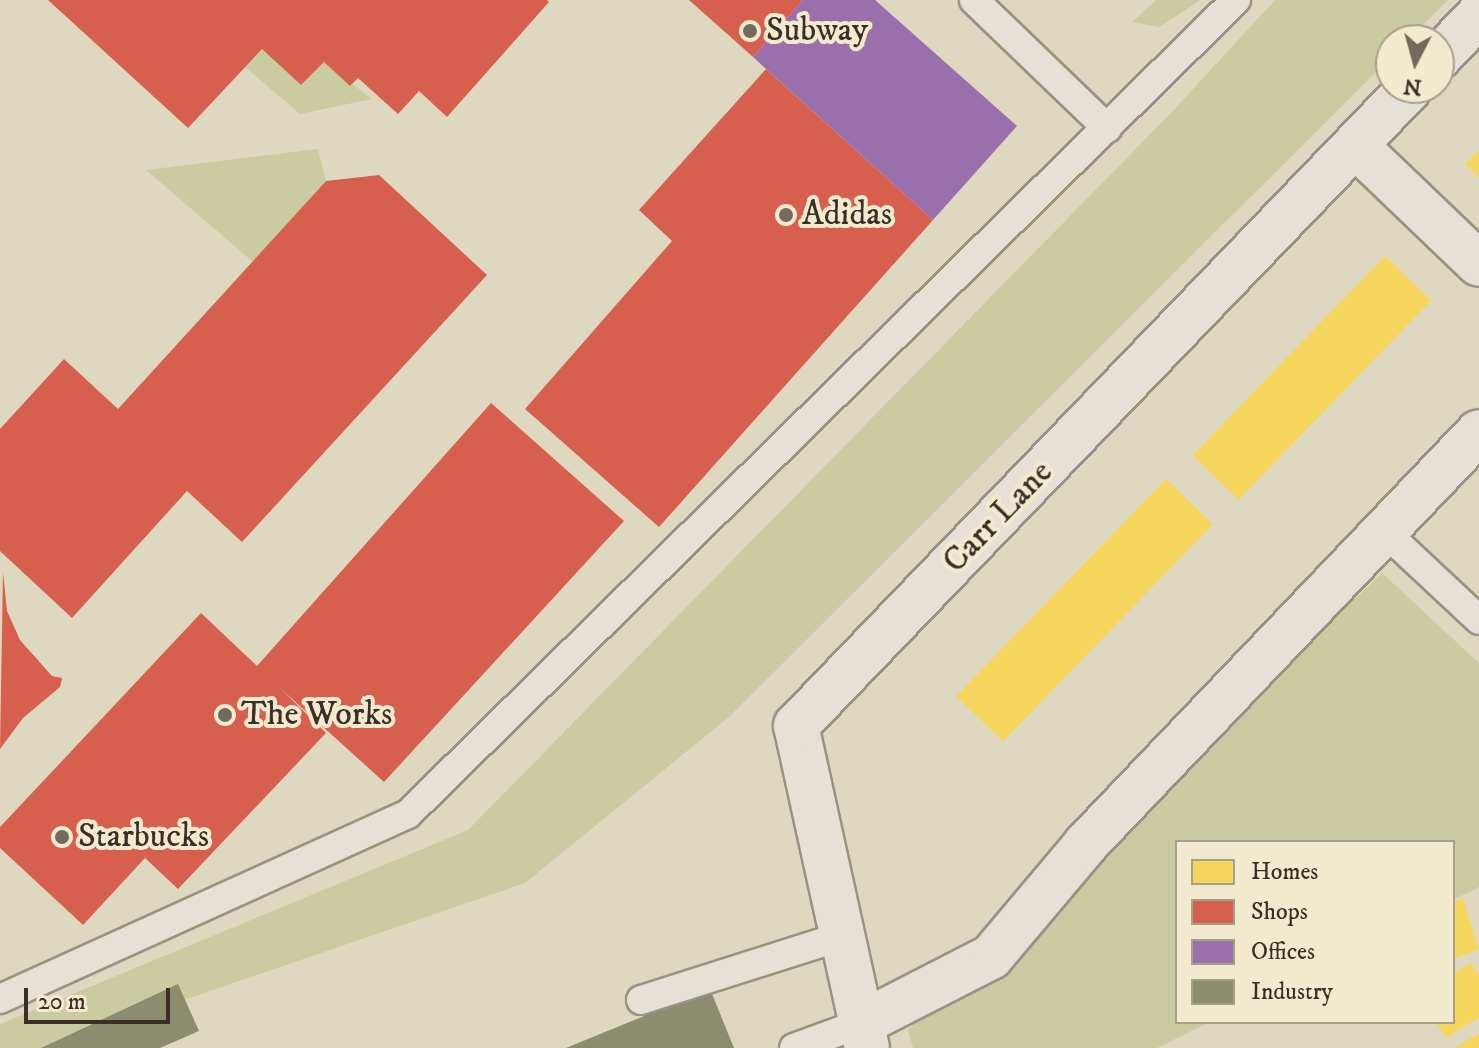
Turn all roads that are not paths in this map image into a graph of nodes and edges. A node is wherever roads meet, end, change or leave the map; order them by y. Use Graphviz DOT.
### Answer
graph roads {
  1 [pos="974,0"];
  2 [pos="1236,0"];
  3 [pos="1479,15"];
  4 [pos="1455,40"];
  5 [pos="1395,104"];
  6 [pos="1107,128"];
  7 [pos="1356,146"];
  8 [pos="1479,264"];
  9 [pos="1479,432"];
  10 [pos="1384,531"];
  11 [pos="1479,620"];
  12 [pos="843,936"];
  13 [pos="0,999"];
  14 [pos="641,1000"];
  15 [pos="865,1036"];
  16 [pos="794,1048"];
  1 -- 6 [label="lane"];
  2 -- 6 [label="lane"];
  3 -- 4 [label="street"];
  5 -- 7 [label="street, Carr Lane"];
  6 -- 13 [label="lane"];
  7 -- 8 [label="street"];
  7 -- 12 [label="street, Carr Lane"];
  9 -- 10 [label="street"];
  10 -- 11 [label="lane"];
  10 -- 15 [label="street"];
  12 -- 14 [label="lane"];
  12 -- 15 [label="street, Carr Lane"];
  15 -- 16 [label="lane"];
}
